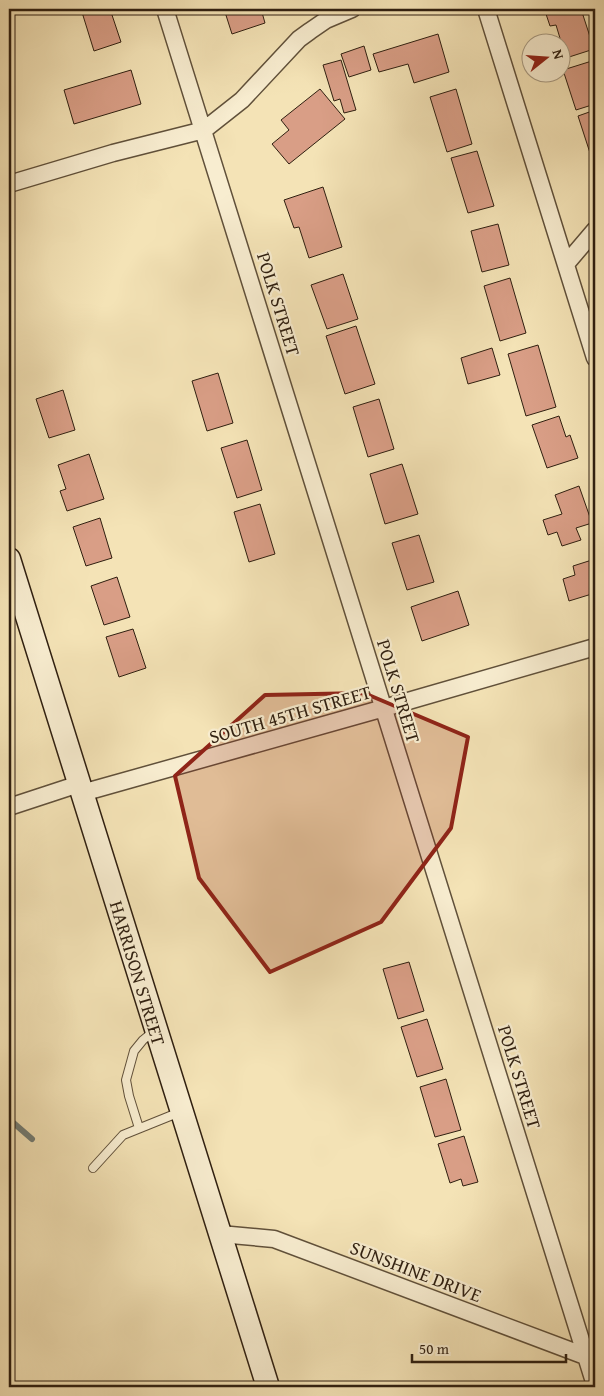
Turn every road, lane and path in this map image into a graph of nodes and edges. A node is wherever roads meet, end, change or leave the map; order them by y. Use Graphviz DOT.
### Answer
graph roads {
  1 [pos="165,9"];
  2 [pos="352,9"];
  3 [pos="486,9"];
  4 [pos="204,130"];
  5 [pos="9,184"];
  6 [pos="595,230"];
  7 [pos="566,264"];
  8 [pos="595,358"];
  9 [pos="9,559"];
  10 [pos="595,646"];
  11 [pos="384,708"];
  12 [pos="81,789"];
  13 [pos="9,807"];
  14 [pos="156,1029"];
  15 [pos="182,1112"];
  16 [pos="140,1128"];
  17 [pos="93,1168"];
  18 [pos="220,1234"];
  19 [pos="591,1358"];
  20 [pos="595,1384"];
  21 [pos="268,1387"];
  1 -- 4 [label="street, POLK STREET"];
  2 -- 4 [label="street"];
  3 -- 7 [label="street"];
  4 -- 5 [label="street"];
  4 -- 11 [label="street, POLK STREET"];
  6 -- 7 [label="street"];
  7 -- 8 [label="street"];
  9 -- 12 [label="main road, HARRISON STREET"];
  10 -- 11 [label="street, SOUTH 45TH STREET"];
  11 -- 12 [label="street, SOUTH 45TH STREET"];
  11 -- 19 [label="street, POLK STREET"];
  12 -- 13 [label="street, SOUTH 45TH STREET"];
  12 -- 14 [label="main road, HARRISON STREET"];
  14 -- 15 [label="main road, HARRISON STREET"];
  14 -- 16 [label="lane"];
  15 -- 16 [label="lane"];
  15 -- 18 [label="main road, HARRISON STREET"];
  16 -- 17 [label="lane"];
  18 -- 19 [label="street, SUNSHINE DRIVE"];
  18 -- 21 [label="main road, HARRISON STREET"];
  19 -- 20 [label="street, POLK STREET"];
}
